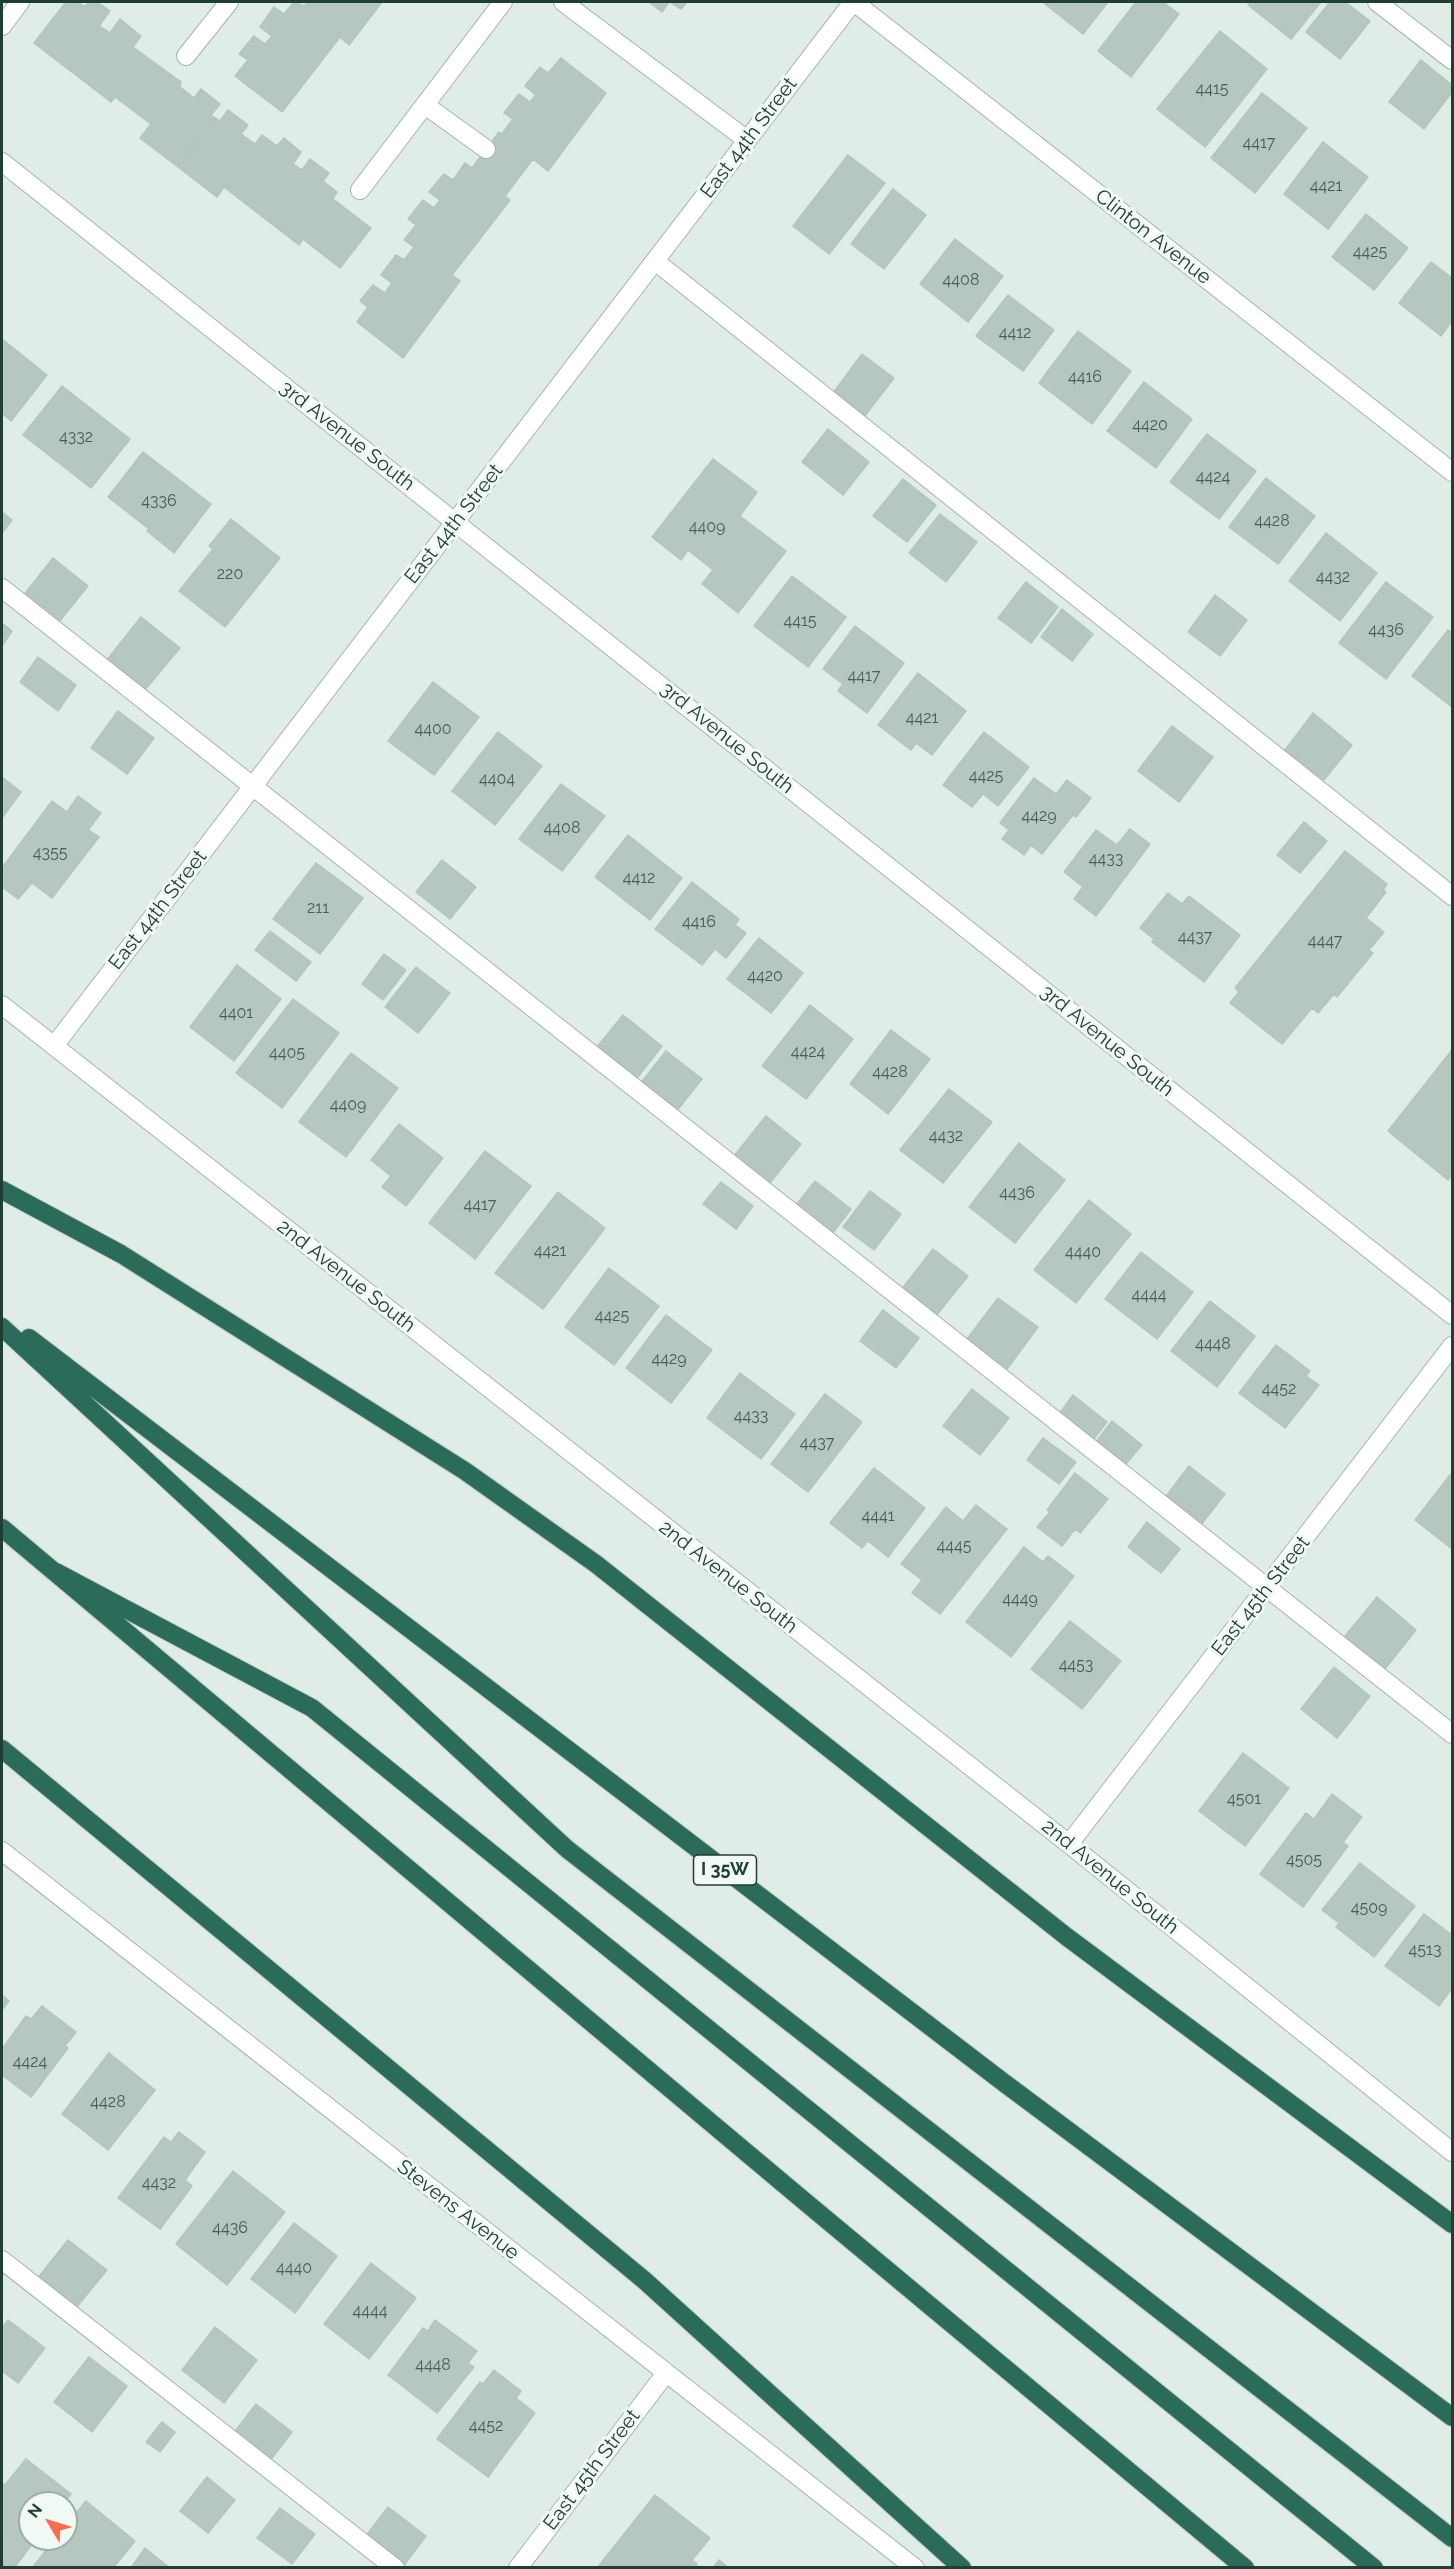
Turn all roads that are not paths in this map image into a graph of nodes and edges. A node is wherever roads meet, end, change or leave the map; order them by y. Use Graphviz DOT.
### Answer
graph roads {
  1 [pos="20,2"];
  2 [pos="228,2"];
  3 [pos="503,2"];
  4 [pos="563,2"];
  5 [pos="853,2"];
  6 [pos="1377,2"];
  7 [pos="2,26"];
  8 [pos="186,56"];
  9 [pos="1452,60"];
  10 [pos="425,105"];
  11 [pos="747,140"];
  12 [pos="486,149"];
  13 [pos="2,162"];
  14 [pos="360,190"];
  15 [pos="655,261"];
  16 [pos="1452,472"];
  17 [pos="456,522"];
  18 [pos="2,588"];
  19 [pos="253,787"];
  20 [pos="1452,896"];
  21 [pos="2,1005"];
  22 [pos="54,1047"];
  23 [pos="2,1190"];
  24 [pos="1452,1316"];
  25 [pos="2,1318"];
  26 [pos="2,1327"];
  27 [pos="1452,1346"];
  28 [pos="2,1528"];
  29 [pos="56,1572"];
  30 [pos="1269,1587"];
  31 [pos="1452,1734"];
  32 [pos="2,1749"];
  33 [pos="1069,1844"];
  34 [pos="2,1851"];
  35 [pos="1452,2152"];
  36 [pos="1452,2224"];
  37 [pos="2,2260"];
  38 [pos="666,2373"];
  39 [pos="1452,2417"];
  40 [pos="1452,2538"];
  41 [pos="395,2568"];
  42 [pos="518,2568"];
  43 [pos="915,2568"];
  44 [pos="962,2568"];
  45 [pos="1245,2568"];
  46 [pos="1374,2568"];
  1 -- 7 [label="street"];
  2 -- 8 [label="street"];
  3 -- 10 [label="street"];
  4 -- 11 [label="street"];
  5 -- 11 [label="street, East 44th Street"];
  5 -- 16 [label="street, Clinton Avenue"];
  6 -- 9 [label="street"];
  10 -- 12 [label="street"];
  10 -- 14 [label="street"];
  11 -- 15 [label="street, East 44th Street"];
  13 -- 17 [label="street, 3rd Avenue South"];
  15 -- 17 [label="street, East 44th Street"];
  15 -- 20 [label="street"];
  17 -- 19 [label="street, East 44th Street"];
  17 -- 24 [label="street, 3rd Avenue South"];
  18 -- 19 [label="street"];
  19 -- 22 [label="street, East 44th Street"];
  19 -- 30 [label="street"];
  21 -- 22 [label="street, 2nd Avenue South"];
  22 -- 33 [label="street, 2nd Avenue South"];
  23 -- 36 [label="highway"];
  25 -- 39 [label="highway, I 35W"];
  26 -- 40 [label="highway"];
  27 -- 30 [label="street, East 45th Street"];
  28 -- 29 [label="highway"];
  29 -- 45 [label="highway"];
  29 -- 46 [label="highway"];
  30 -- 31 [label="street"];
  30 -- 33 [label="street, East 45th Street"];
  32 -- 44 [label="highway"];
  33 -- 35 [label="street, 2nd Avenue South"];
  34 -- 38 [label="street, Stevens Avenue"];
  37 -- 41 [label="street"];
  38 -- 42 [label="street, East 45th Street"];
  38 -- 43 [label="street, Stevens Avenue"];
}
